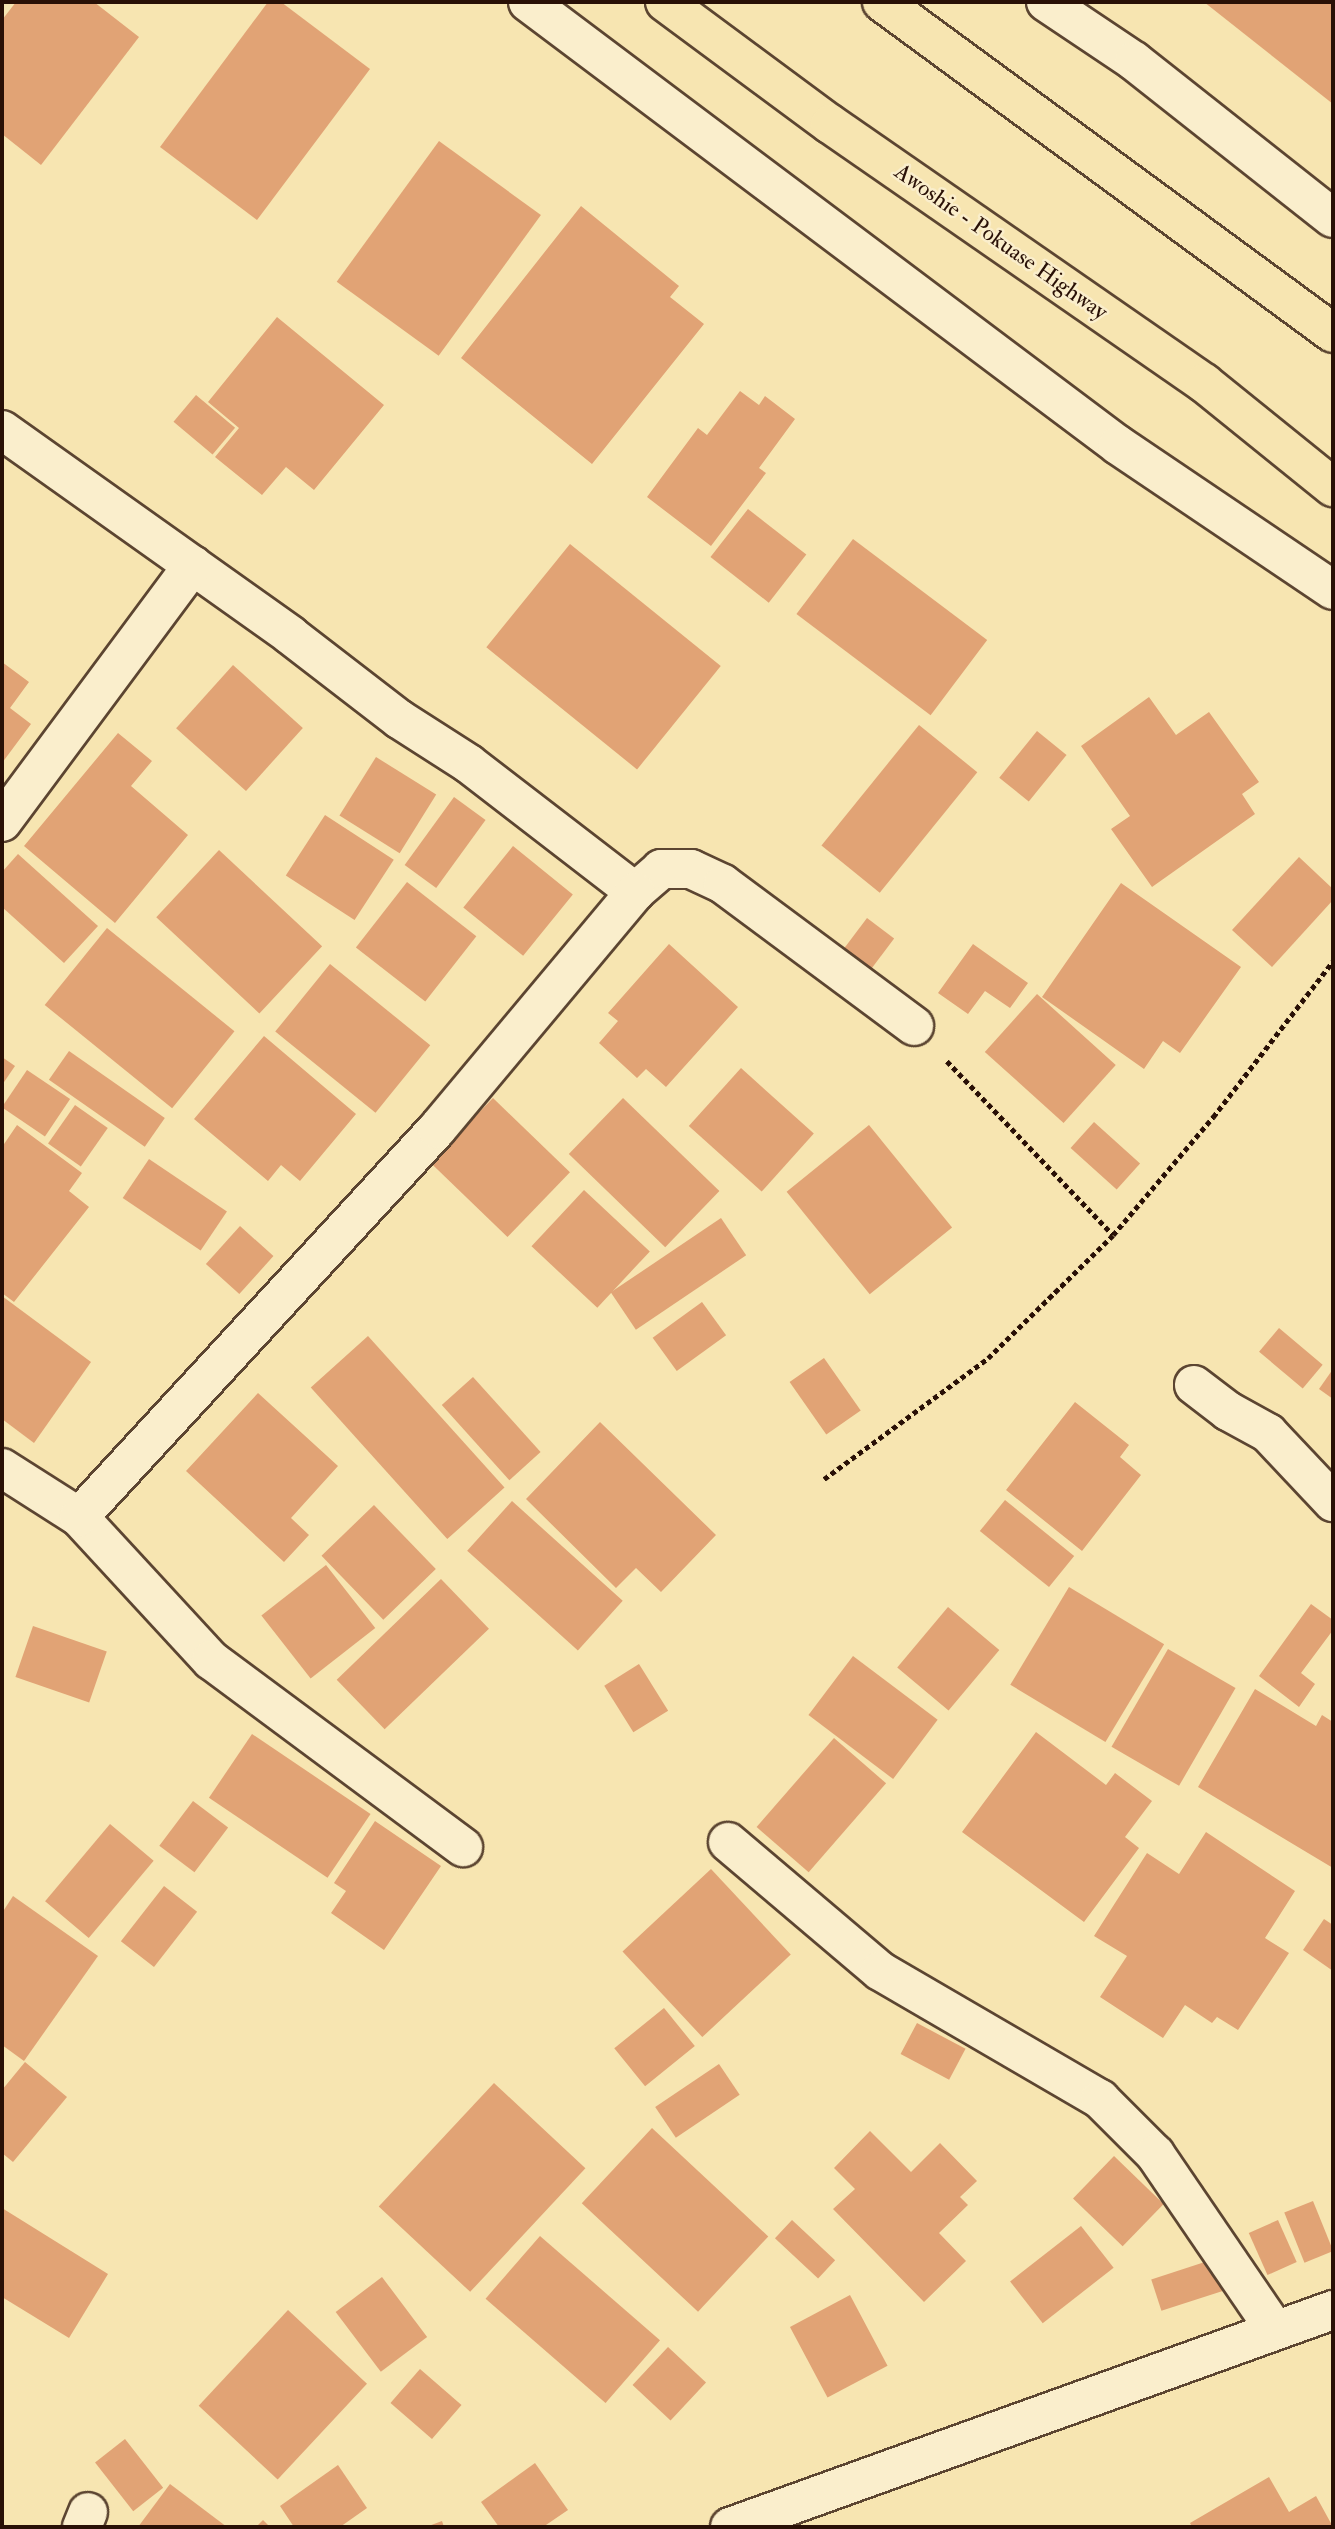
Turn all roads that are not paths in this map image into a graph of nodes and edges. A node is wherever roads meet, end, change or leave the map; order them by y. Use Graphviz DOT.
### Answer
graph roads {
  1 [pos="528,2"];
  2 [pos="665,2"];
  3 [pos="882,2"];
  4 [pos="1046,2"];
  5 [pos="1333,218"];
  6 [pos="1333,333"];
  7 [pos="2,430"];
  8 [pos="1333,487"];
  9 [pos="193,565"];
  10 [pos="1333,590"];
  11 [pos="2,822"];
  12 [pos="635,892"];
  13 [pos="914,1026"];
  14 [pos="1194,1385"];
  15 [pos="2,1468"];
  16 [pos="1333,1502"];
  17 [pos="79,1517"];
  18 [pos="728,1842"];
  19 [pos="463,1847"];
  20 [pos="1333,2310"];
  21 [pos="1275,2330"];
  22 [pos="730,2527"];
  1 -- 10 [label="street"];
  2 -- 8 [label="main road, Awoshie - Pokuase Highway"];
  3 -- 6 [label="main road"];
  4 -- 5 [label="street"];
  7 -- 9 [label="street"];
  9 -- 11 [label="street"];
  9 -- 12 [label="street"];
  12 -- 13 [label="street"];
  12 -- 17 [label="street"];
  14 -- 16 [label="street"];
  15 -- 17 [label="street"];
  17 -- 19 [label="street"];
  18 -- 21 [label="street"];
  20 -- 21 [label="street"];
  21 -- 22 [label="street"];
}
